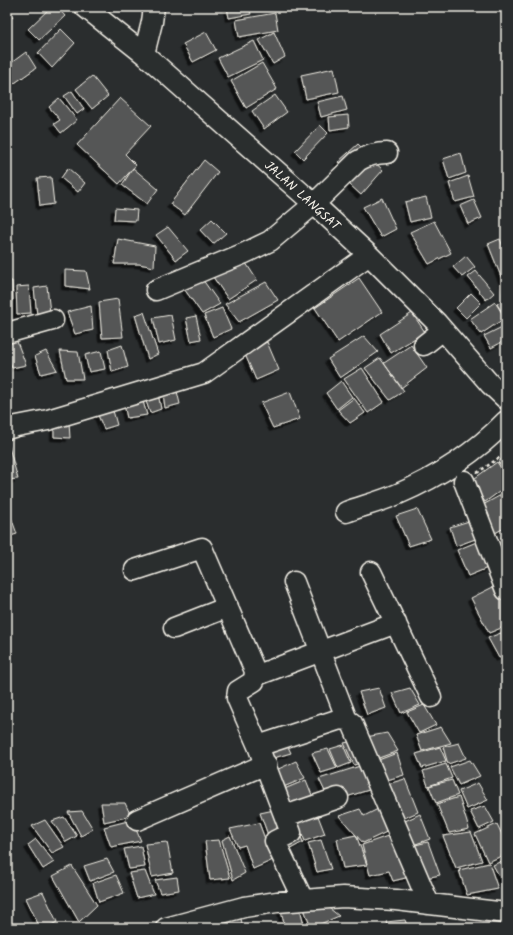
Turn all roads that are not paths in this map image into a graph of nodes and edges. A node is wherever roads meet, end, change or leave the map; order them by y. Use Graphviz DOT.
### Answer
graph roads {
  1 [pos="85,7"];
  2 [pos="154,7"];
  3 [pos="144,54"];
  4 [pos="387,153"];
  5 [pos="314,204"];
  6 [pos="368,254"];
  7 [pos="156,290"];
  8 [pos="53,320"];
  9 [pos="443,330"];
  10 [pos="7,333"];
  11 [pos="424,344"];
  12 [pos="506,399"];
  13 [pos="506,421"];
  14 [pos="7,429"];
  15 [pos="464,481"];
  16 [pos="346,512"];
  17 [pos="135,570"];
  18 [pos="371,572"];
  19 [pos="294,582"];
  20 [pos="506,590"];
  21 [pos="228,606"];
  22 [pos="396,623"];
  23 [pos="174,628"];
  24 [pos="321,652"];
  25 [pos="255,676"];
  26 [pos="431,697"];
  27 [pos="347,720"];
  28 [pos="258,746"];
  29 [pos="266,764"];
  30 [pos="338,798"];
  31 [pos="285,816"];
  32 [pos="137,820"];
  33 [pos="303,900"];
  34 [pos="429,904"];
  35 [pos="506,912"];
  36 [pos="177,927"];
  1 -- 3 [label="street, JALAN LANGSAT"];
  2 -- 3 [label="street"];
  3 -- 5 [label="street, JALAN LANGSAT"];
  4 -- 5 [label="street"];
  5 -- 6 [label="street, JALAN LANGSAT"];
  5 -- 7 [label="street"];
  6 -- 9 [label="street, JALAN LANGSAT"];
  6 -- 14 [label="street"];
  8 -- 10 [label="street"];
  9 -- 11 [label="street"];
  9 -- 12 [label="street, JALAN LANGSAT"];
  13 -- 16 [label="street"];
  15 -- 20 [label="street"];
  17 -- 21 [label="street"];
  18 -- 22 [label="street"];
  19 -- 24 [label="street"];
  21 -- 23 [label="street"];
  21 -- 25 [label="street"];
  22 -- 24 [label="street"];
  22 -- 26 [label="street"];
  24 -- 25 [label="street"];
  24 -- 27 [label="street"];
  25 -- 28 [label="street"];
  27 -- 28 [label="street"];
  27 -- 34 [label="street"];
  28 -- 29 [label="street"];
  29 -- 31 [label="street"];
  29 -- 32 [label="street"];
  30 -- 31 [label="street"];
  31 -- 33 [label="street"];
  33 -- 34 [label="street"];
  33 -- 36 [label="street"];
  34 -- 35 [label="street"];
}
